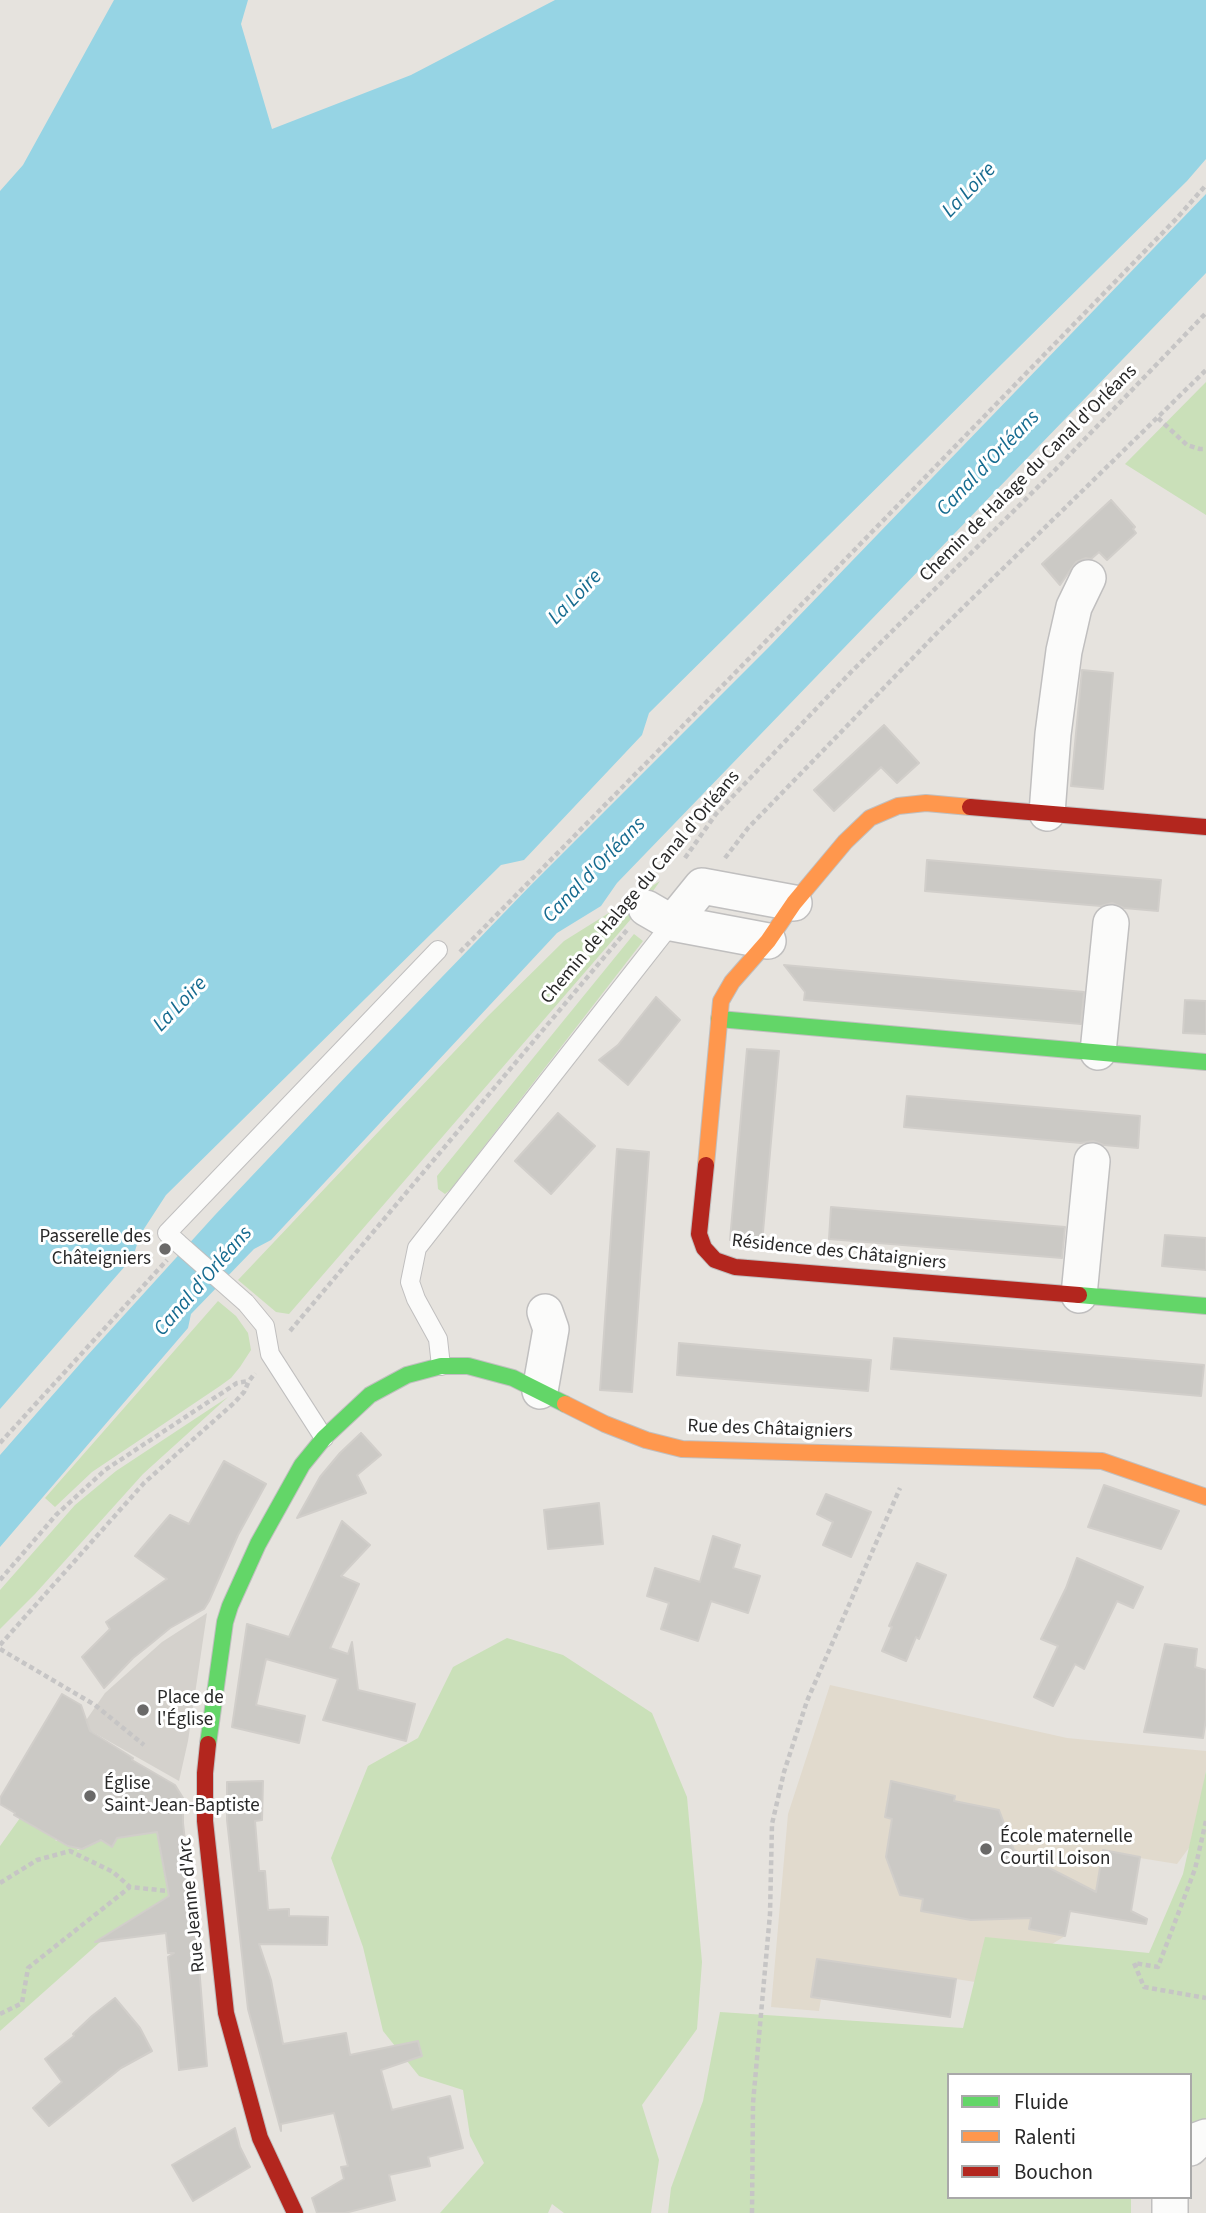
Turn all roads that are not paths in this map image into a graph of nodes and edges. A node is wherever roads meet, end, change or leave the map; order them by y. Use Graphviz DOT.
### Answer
graph roads {
  1 [pos="1088,578"];
  2 [pos="1047,813"];
  3 [pos="1206,827"];
  4 [pos="794,903"];
  5 [pos="659,915"];
  6 [pos="1111,923"];
  7 [pos="768,941"];
  8 [pos="438,950"];
  9 [pos="719,1018"];
  10 [pos="1098,1052"];
  11 [pos="1206,1062"];
  12 [pos="1092,1161"];
  13 [pos="1079,1295"];
  14 [pos="1206,1306"];
  15 [pos="545,1312"];
  16 [pos="441,1366"];
  17 [pos="540,1391"];
  18 [pos="324,1438"];
  19 [pos="1206,1497"];
  20 [pos="295,2213"];
  1 -- 2 [label="street"];
  2 -- 3 [label="street, Résidence des Châtaigniers"];
  2 -- 4 [label="street, Résidence des Châtaigniers"];
  4 -- 5 [label="street"];
  4 -- 7 [label="street, Résidence des Châtaigniers"];
  5 -- 7 [label="street"];
  5 -- 16 [label="lane"];
  6 -- 10 [label="street"];
  7 -- 9 [label="street, Résidence des Châtaigniers"];
  8 -- 18 [label="lane, bridge"];
  9 -- 10 [label="street"];
  9 -- 13 [label="street, Résidence des Châtaigniers"];
  10 -- 11 [label="street"];
  12 -- 13 [label="street"];
  13 -- 14 [label="street, Résidence des Châtaigniers"];
  15 -- 17 [label="street"];
  16 -- 17 [label="street, Rue des Châtaigniers"];
  16 -- 18 [label="street, Rue des Châtaigniers"];
  17 -- 19 [label="street, Rue des Châtaigniers"];
  18 -- 20 [label="street, Rue Jeanne d'Arc"];
}
